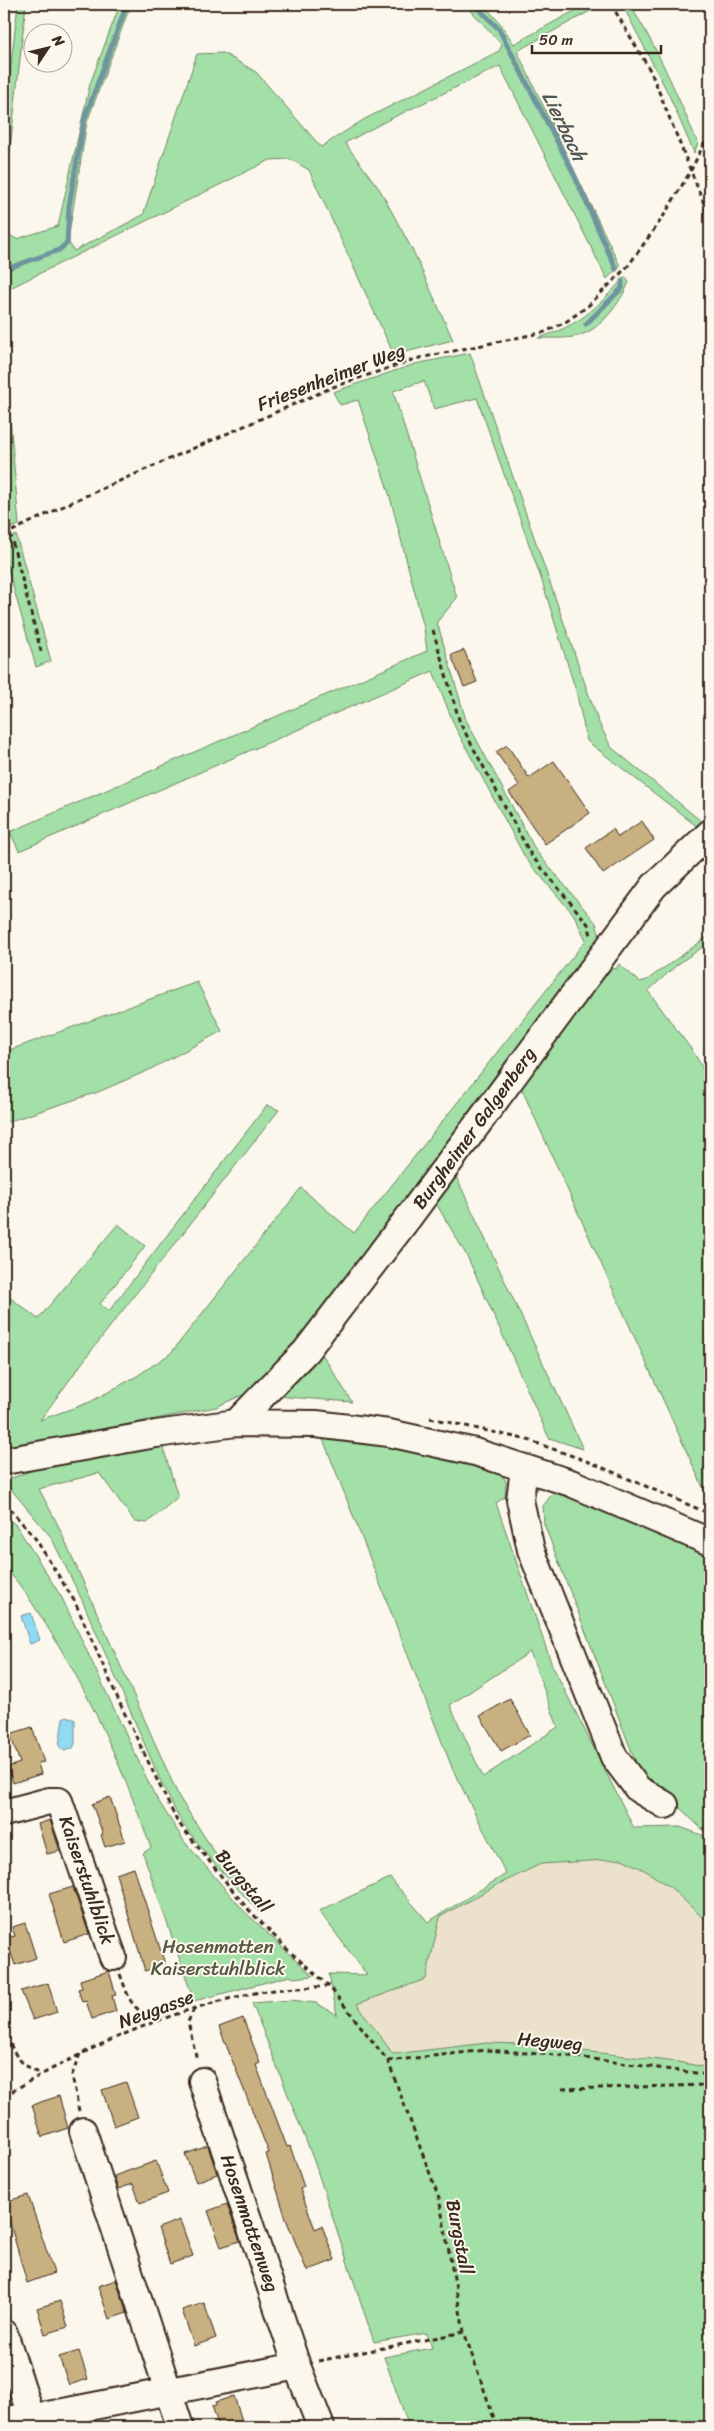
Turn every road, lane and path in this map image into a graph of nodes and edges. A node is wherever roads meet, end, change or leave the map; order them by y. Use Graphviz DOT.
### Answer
graph roads {
  1 [pos="611,4"];
  2 [pos="710,132"];
  3 [pos="690,172"];
  4 [pos="710,225"];
  5 [pos="4,453"];
  6 [pos="10,533"];
  7 [pos="4,535"];
  8 [pos="433,630"];
  9 [pos="42,655"];
  10 [pos="710,833"];
  11 [pos="595,965"];
  12 [pos="236,1423"];
  13 [pos="4,1461"];
  14 [pos="524,1468"];
  15 [pos="4,1502"];
  16 [pos="710,1542"];
  17 [pos="665,1805"];
  18 [pos="4,1813"];
  19 [pos="113,1957"];
  20 [pos="330,1986"];
  21 [pos="194,2008"];
  22 [pos="163,2019"];
  23 [pos="4,2027"];
  24 [pos="80,2054"];
  25 [pos="388,2060"];
  26 [pos="41,2074"];
  27 [pos="710,2075"];
  28 [pos="202,2081"];
  29 [pos="710,2085"];
  30 [pos="562,2089"];
  31 [pos="4,2096"];
  32 [pos="83,2131"];
  33 [pos="464,2332"];
  34 [pos="4,2333"];
  35 [pos="297,2366"];
  36 [pos="168,2390"];
  37 [pos="43,2419"];
  38 [pos="4,2420"];
  39 [pos="180,2427"];
  40 [pos="321,2427"];
  41 [pos="497,2427"];
  1 -- 3 [label="path"];
  2 -- 3 [label="path, Friesenheimer Weg"];
  3 -- 4 [label="path"];
  3 -- 6 [label="path, Friesenheimer Weg"];
  5 -- 6 [label="path"];
  6 -- 7 [label="path, Friesenheimer Weg"];
  6 -- 9 [label="path"];
  8 -- 11 [label="path"];
  10 -- 11 [label="street, Burgheimer Galgenberg"];
  11 -- 12 [label="street, Burgheimer Galgenberg"];
  12 -- 13 [label="street"];
  12 -- 14 [label="street"];
  14 -- 16 [label="street"];
  14 -- 17 [label="street"];
  15 -- 20 [label="path, Burgstall"];
  18 -- 19 [label="street, Kaiserstuhlblick"];
  19 -- 22 [label="path"];
  20 -- 21 [label="path, Neugasse"];
  20 -- 25 [label="path, Burgstall"];
  21 -- 22 [label="path, Neugasse"];
  21 -- 28 [label="path"];
  22 -- 24 [label="path, Neugasse"];
  23 -- 26 [label="path"];
  24 -- 26 [label="path, Neugasse"];
  24 -- 32 [label="path"];
  25 -- 27 [label="path, Hegweg"];
  25 -- 33 [label="path, Burgstall"];
  26 -- 31 [label="path, Neugasse"];
  28 -- 35 [label="street, Hosenmattenweg"];
  29 -- 30 [label="path"];
  32 -- 36 [label="street"];
  33 -- 35 [label="path"];
  33 -- 41 [label="path, Burgstall"];
  34 -- 37 [label="street"];
  35 -- 36 [label="street"];
  35 -- 40 [label="street, Hosenmattenweg"];
  36 -- 37 [label="street"];
  36 -- 39 [label="street"];
  37 -- 38 [label="street"];
}
